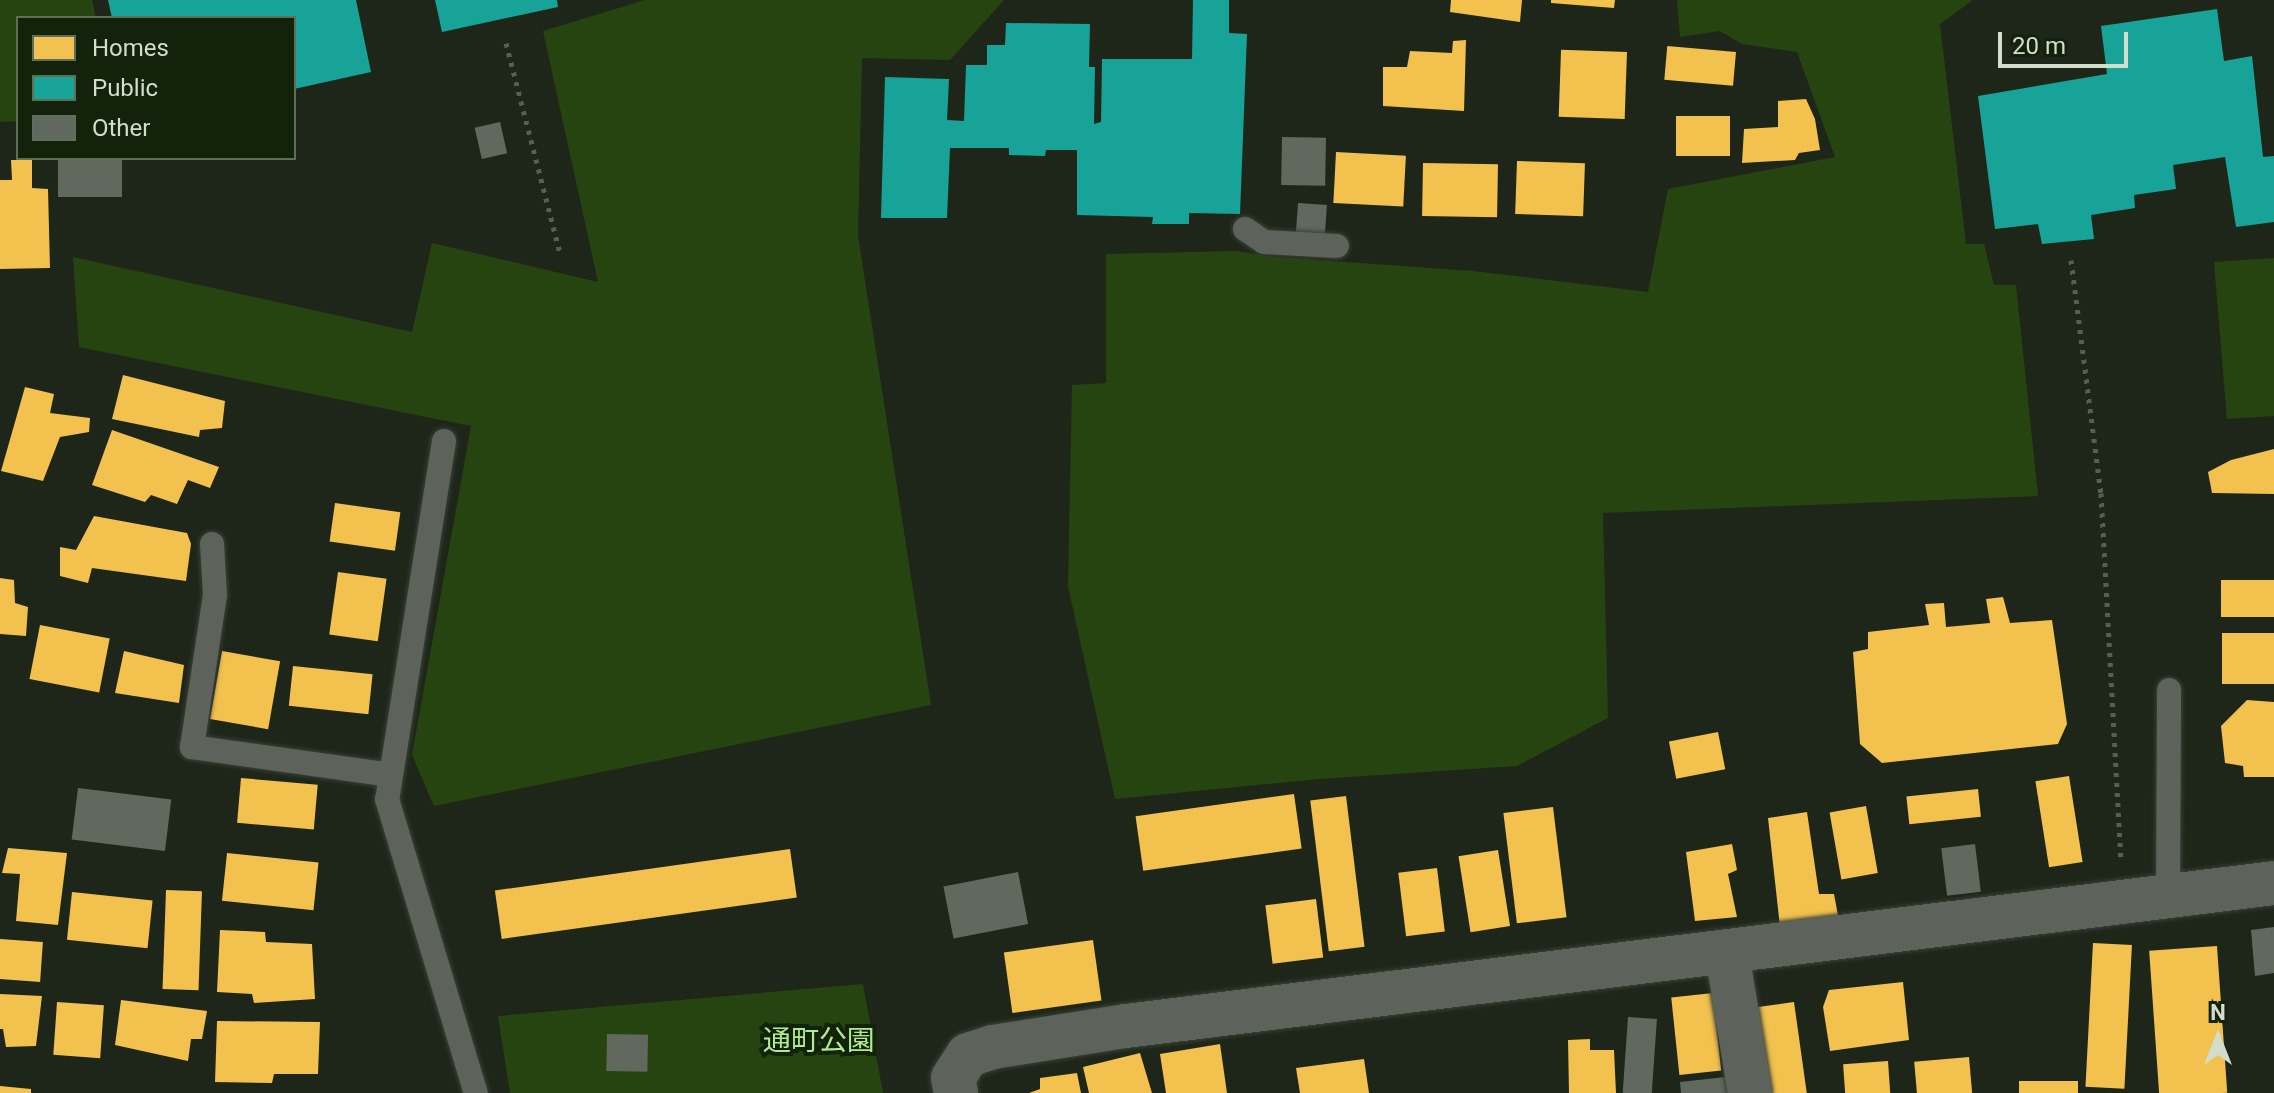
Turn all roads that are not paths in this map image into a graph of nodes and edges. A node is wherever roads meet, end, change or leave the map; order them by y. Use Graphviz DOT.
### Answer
graph roads {
  1 [pos="1245,229"];
  2 [pos="1337,246"];
  3 [pos="444,441"];
  4 [pos="212,544"];
  5 [pos="2169,690"];
  6 [pos="390,775"];
  7 [pos="2274,883"];
  8 [pos="2168,896"];
  9 [pos="1727,953"];
  10 [pos="954,1085"];
  11 [pos="476,1093"];
  12 [pos="1750,1093"];
  1 -- 2 [label="lane"];
  3 -- 6 [label="lane"];
  4 -- 6 [label="lane"];
  5 -- 8 [label="lane"];
  6 -- 11 [label="lane"];
  7 -- 8 [label="street"];
  8 -- 9 [label="street"];
  9 -- 10 [label="street"];
  9 -- 12 [label="street"];
}
